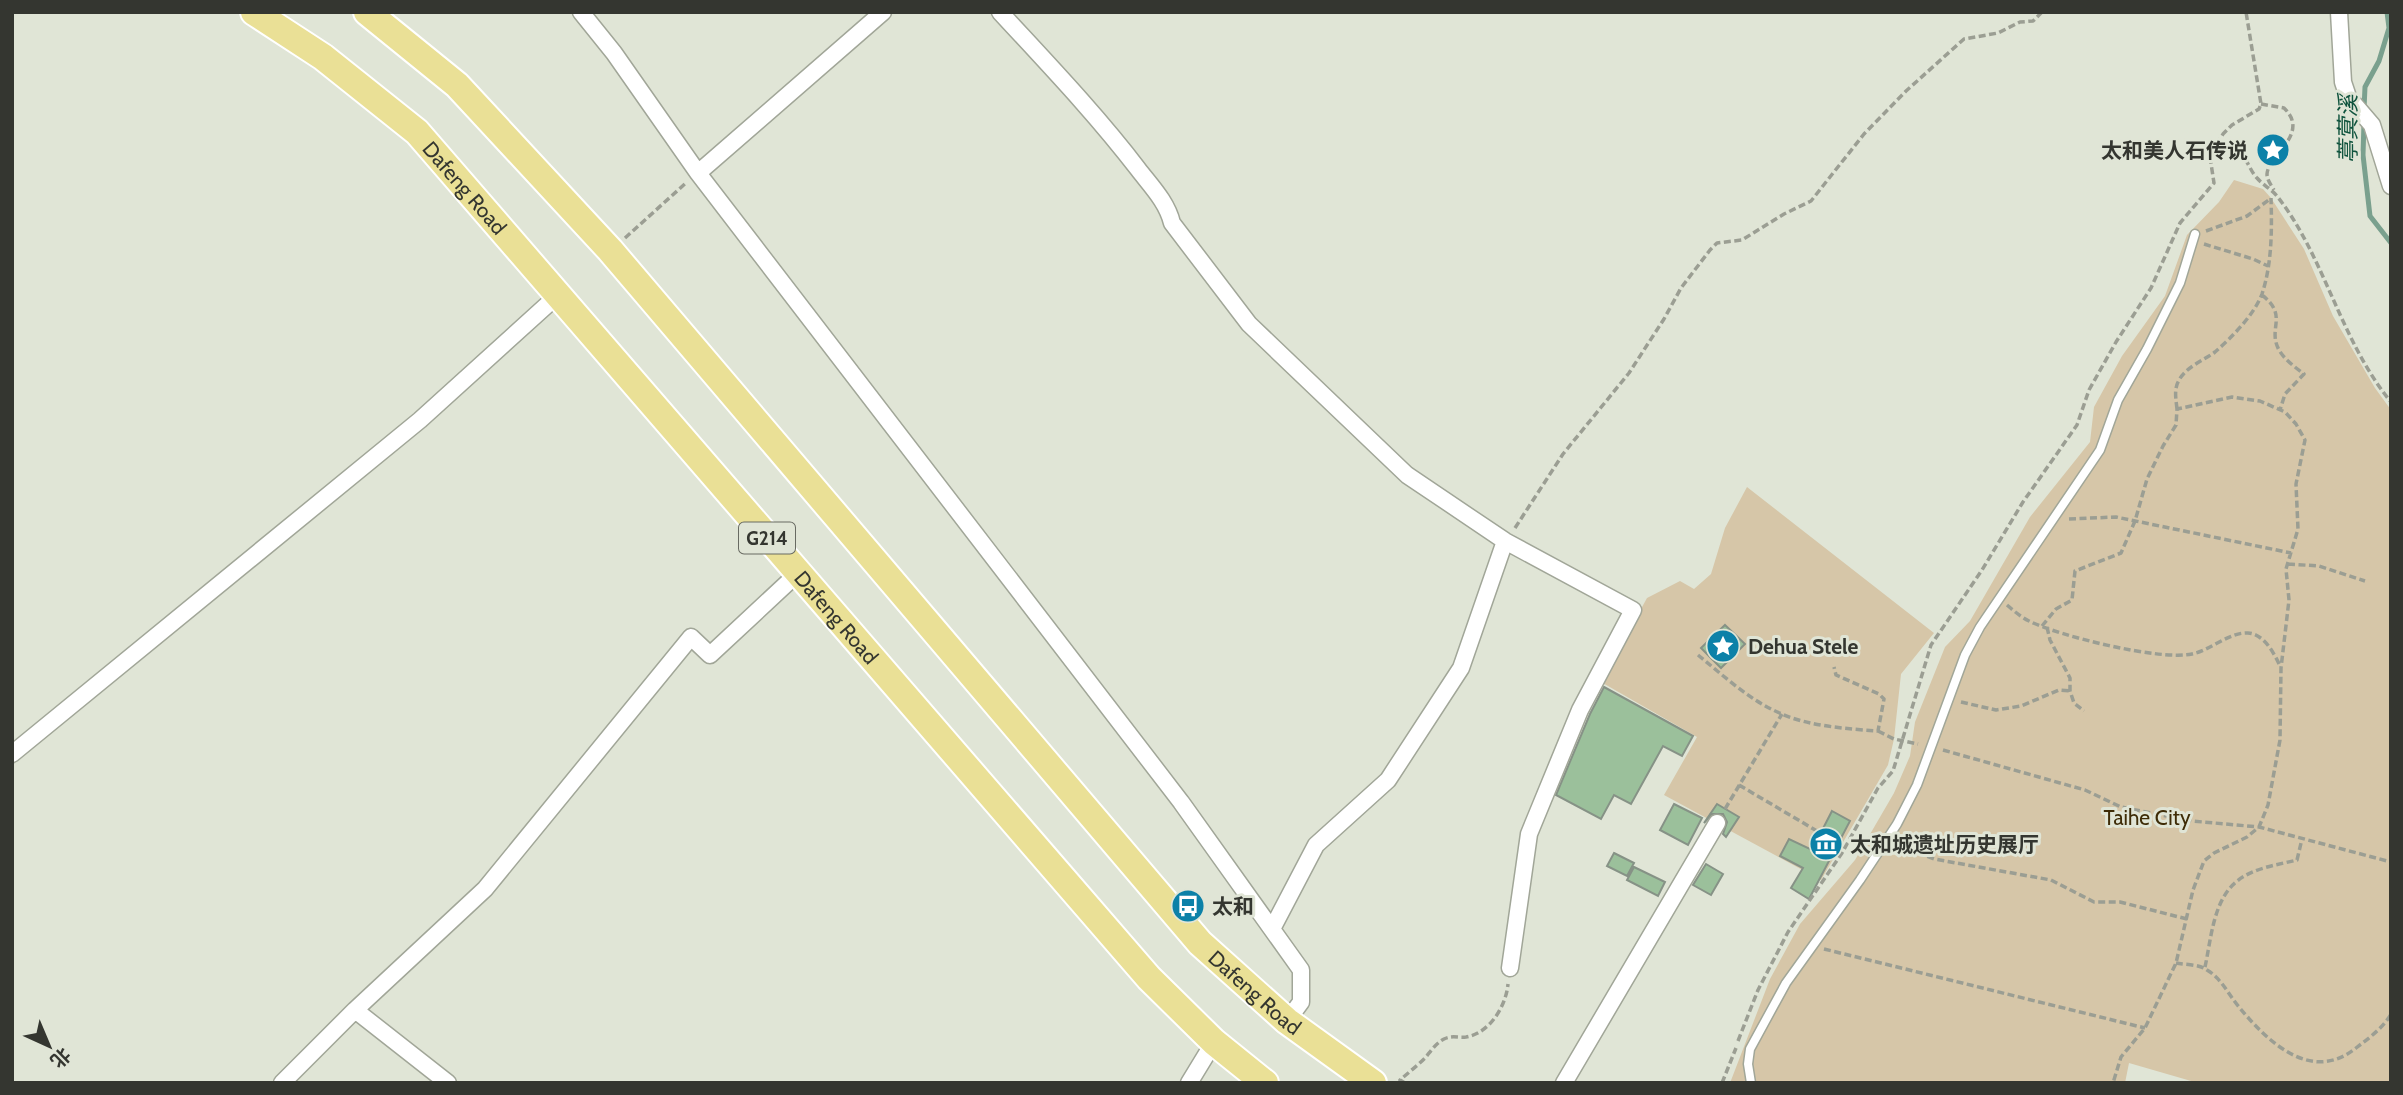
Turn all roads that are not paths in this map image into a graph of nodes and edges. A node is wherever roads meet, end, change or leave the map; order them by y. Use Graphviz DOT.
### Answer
graph roads {
  1 [pos="254,12"];
  2 [pos="367,12"];
  3 [pos="581,12"];
  4 [pos="883,12"];
  5 [pos="1000,12"];
  6 [pos="2339,12"];
  7 [pos="698,173"];
  8 [pos="2391,186"];
  9 [pos="2194,239"];
  10 [pos="558,295"];
  11 [pos="1506,541"];
  12 [pos="797,574"];
  13 [pos="12,754"];
  14 [pos="1717,823"];
  15 [pos="1272,929"];
  16 [pos="1510,968"];
  17 [pos="355,1010"];
  18 [pos="1287,1021"];
  19 [pos="1214,1042"];
  20 [pos="282,1083"];
  21 [pos="448,1083"];
  22 [pos="1188,1083"];
  23 [pos="1265,1083"];
  24 [pos="1373,1083"];
  25 [pos="1564,1083"];
  26 [pos="1751,1083"];
  1 -- 10 [label="highway, Dafeng Road / G214"];
  2 -- 18 [label="highway, Dafeng Road"];
  3 -- 7 [label="street"];
  4 -- 7 [label="street"];
  5 -- 11 [label="street"];
  6 -- 8 [label="street"];
  7 -- 15 [label="street"];
  9 -- 26 [label="lane"];
  10 -- 12 [label="highway, Dafeng Road / G214"];
  10 -- 13 [label="street"];
  11 -- 15 [label="street"];
  11 -- 16 [label="street"];
  12 -- 17 [label="street"];
  12 -- 19 [label="highway, Dafeng Road / G214"];
  14 -- 25 [label="street"];
  15 -- 18 [label="street"];
  17 -- 20 [label="street"];
  17 -- 21 [label="street"];
  18 -- 24 [label="highway, Dafeng Road"];
  19 -- 22 [label="street"];
  19 -- 23 [label="highway, Dafeng Road / G214"];
}
